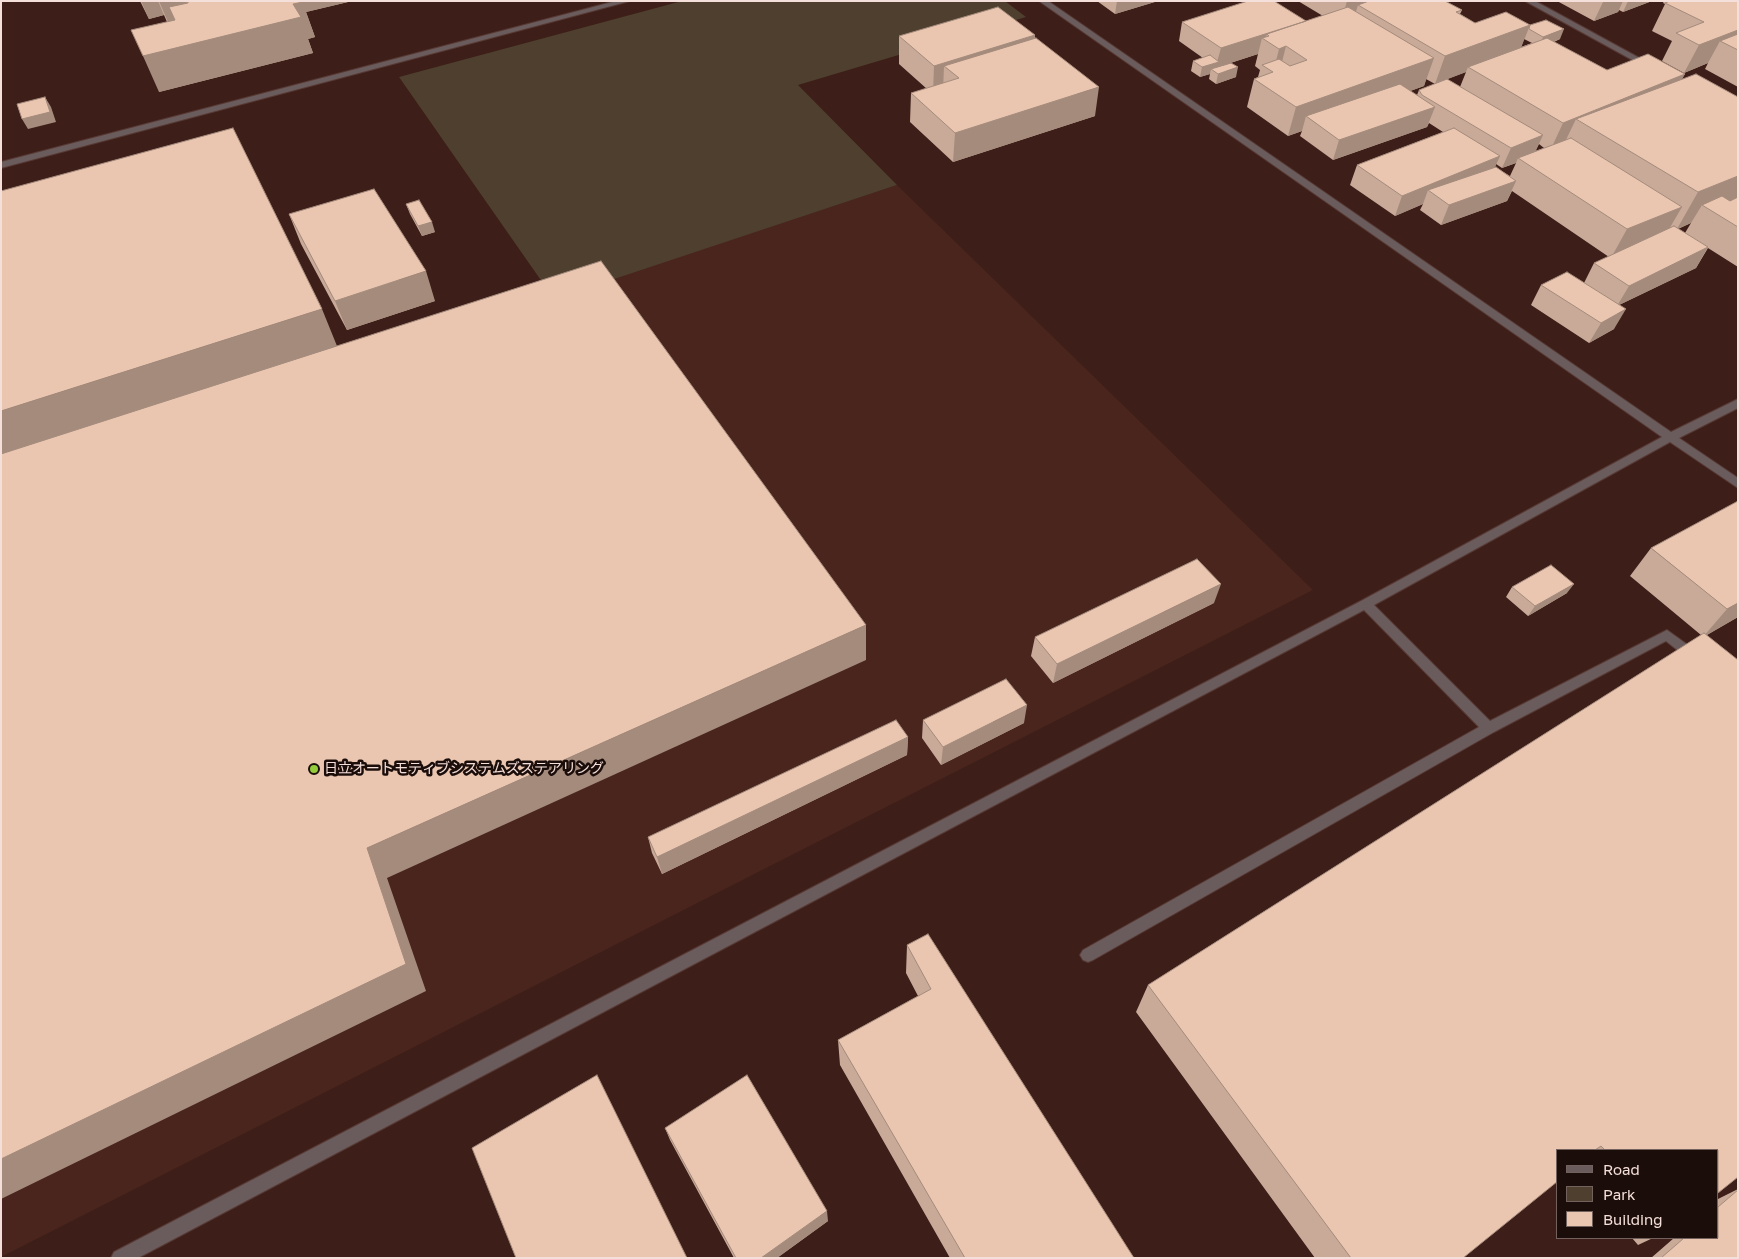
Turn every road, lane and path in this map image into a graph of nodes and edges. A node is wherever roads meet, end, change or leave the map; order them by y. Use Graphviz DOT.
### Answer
graph roads {
  1 [pos="626,1"];
  2 [pos="1043,1"];
  3 [pos="1529,1"];
  4 [pos="1660,71"];
  5 [pos="1,165"];
  6 [pos="1738,403"];
  7 [pos="1671,437"];
  8 [pos="1738,484"];
  9 [pos="1365,604"];
  10 [pos="1702,664"];
  11 [pos="1489,728"];
  12 [pos="1088,955"];
  13 [pos="120,1258"];
  1 -- 5 [label="street"];
  2 -- 7 [label="street"];
  3 -- 4 [label="street"];
  6 -- 7 [label="street"];
  7 -- 8 [label="street"];
  7 -- 9 [label="street"];
  9 -- 11 [label="street"];
  9 -- 13 [label="street"];
  10 -- 11 [label="street"];
  11 -- 12 [label="street"];
}
